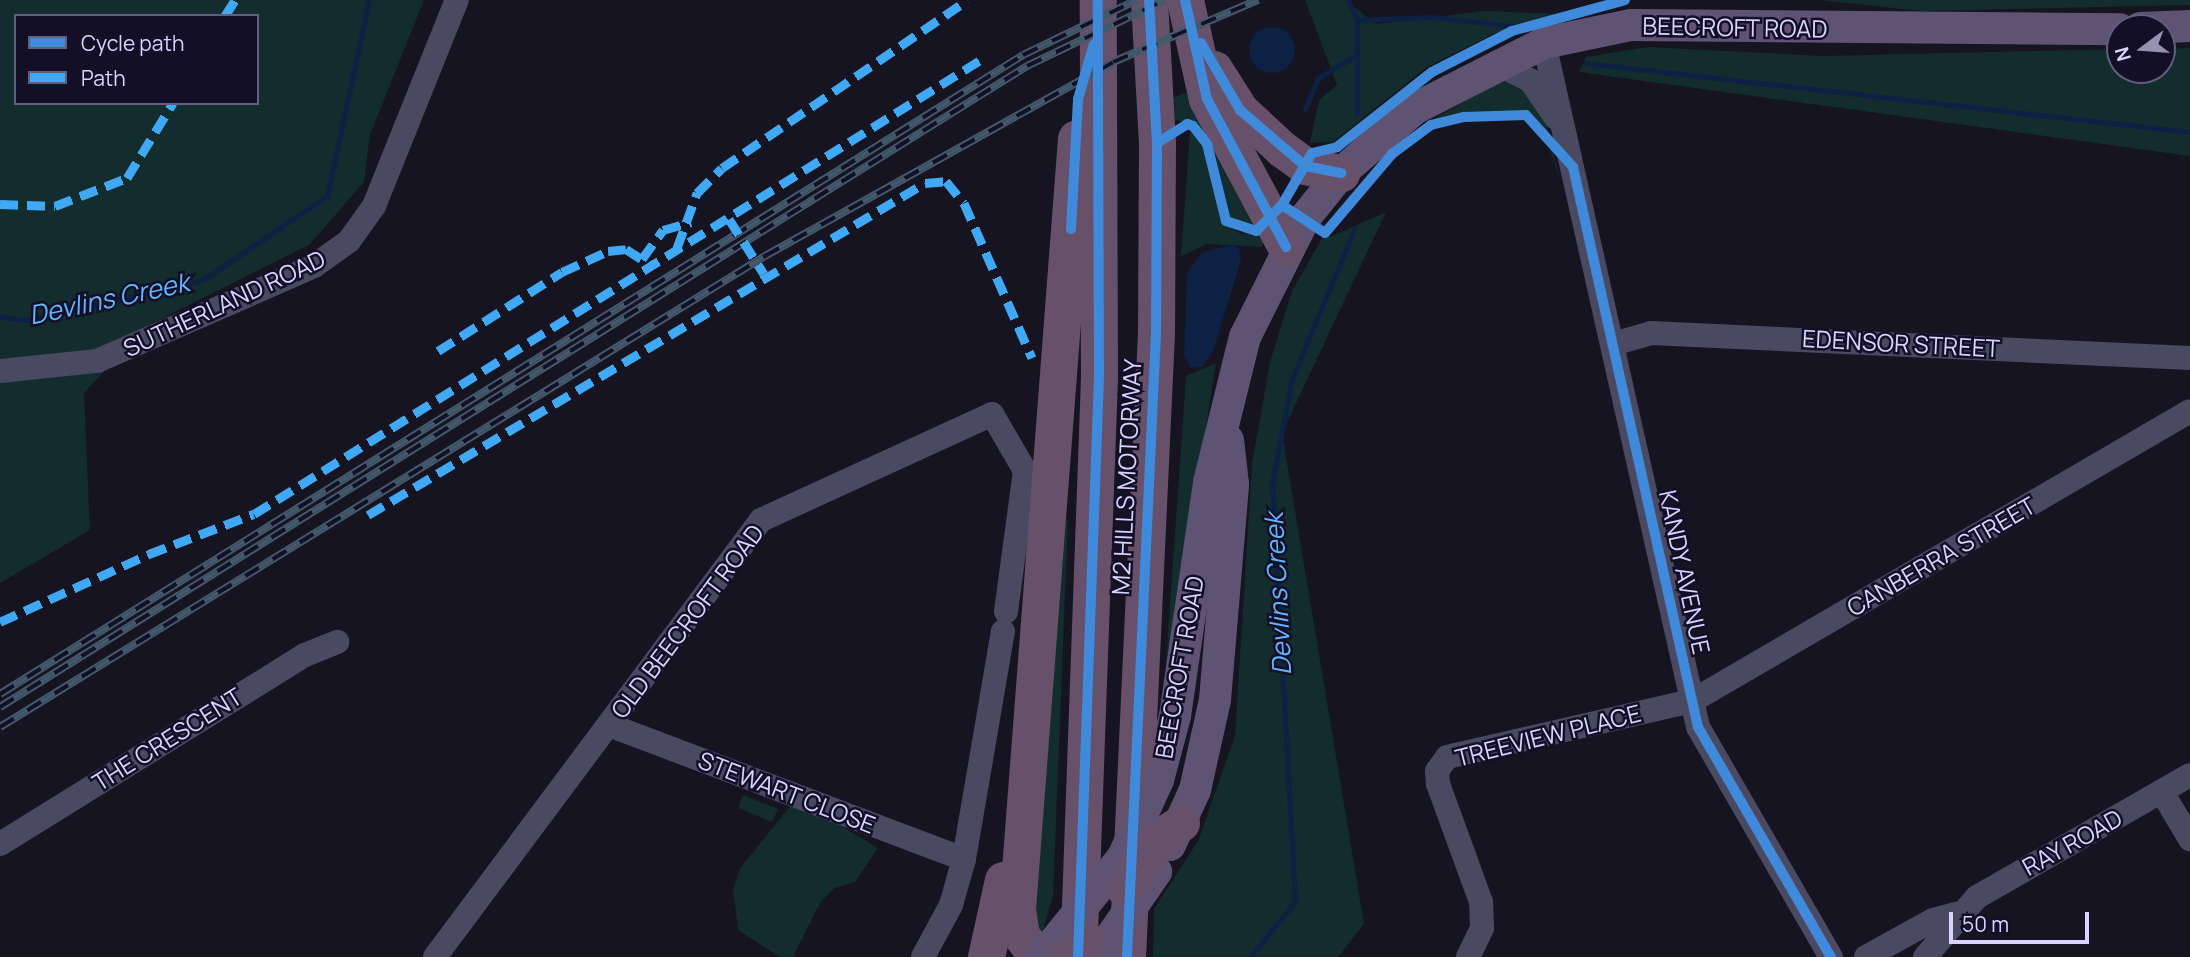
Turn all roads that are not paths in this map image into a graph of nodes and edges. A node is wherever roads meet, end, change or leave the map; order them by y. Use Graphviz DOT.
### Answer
graph roads {
  1 [pos="457,0"];
  2 [pos="1149,0"];
  3 [pos="1185,6"];
  4 [pos="1099,12"];
  5 [pos="2106,29"];
  6 [pos="1544,43"];
  7 [pos="1496,64"];
  8 [pos="1567,137"];
  9 [pos="1341,173"];
  10 [pos="1286,247"];
  11 [pos="1613,344"];
  12 [pos="2190,358"];
  13 [pos="0,371"];
  14 [pos="2190,411"];
  15 [pos="1227,428"];
  16 [pos="338,642"];
  17 [pos="1034,673"];
  18 [pos="1692,701"];
  19 [pos="609,725"];
  20 [pos="2190,775"];
  21 [pos="2162,792"];
  22 [pos="2190,839"];
  23 [pos="0,844"];
  24 [pos="1165,844"];
  25 [pos="964,859"];
  26 [pos="1956,914"];
  27 [pos="435,957"];
  28 [pos="923,957"];
  29 [pos="986,957"];
  30 [pos="1040,957"];
  31 [pos="1067,957"];
  32 [pos="1078,957"];
  33 [pos="1094,957"];
  34 [pos="1127,957"];
  35 [pos="1468,957"];
  36 [pos="1831,957"];
  37 [pos="1866,957"];
  38 [pos="1925,957"];
  1 -- 13 [label="street, SUTHERLAND ROAD"];
  2 -- 34 [label="highway, M2 HILLS MOTORWAY"];
  3 -- 9 [label="highway"];
  3 -- 10 [label="highway"];
  4 -- 17 [label="highway"];
  4 -- 32 [label="highway, M2 HILLS MOTORWAY"];
  5 -- 6 [label="main road, BEECROFT ROAD"];
  6 -- 7 [label="main road, BEECROFT ROAD"];
  6 -- 8 [label="street, KANDY AVENUE"];
  7 -- 8 [label="street"];
  7 -- 9 [label="main road, BEECROFT ROAD"];
  8 -- 11 [label="street, KANDY AVENUE"];
  9 -- 10 [label="main road, BEECROFT ROAD"];
  10 -- 15 [label="main road, BEECROFT ROAD"];
  11 -- 12 [label="street, EDENSOR STREET"];
  11 -- 18 [label="street, KANDY AVENUE"];
  14 -- 18 [label="street, CANBERRA STREET"];
  15 -- 24 [label="main road, BEECROFT ROAD"];
  15 -- 30 [label="main road, BEECROFT ROAD, bridge"];
  16 -- 23 [label="street, THE CRESCENT"];
  17 -- 29 [label="highway"];
  17 -- 30 [label="highway"];
  18 -- 35 [label="street, TREEVIEW PLACE"];
  18 -- 36 [label="street, KANDY AVENUE"];
  19 -- 25 [label="street, STEWART CLOSE"];
  19 -- 25 [label="street, OLD BEECROFT ROAD"];
  19 -- 27 [label="street, OLD BEECROFT ROAD"];
  20 -- 21 [label="street, RAY ROAD"];
  21 -- 22 [label="street"];
  21 -- 26 [label="street, RAY ROAD"];
  24 -- 31 [label="highway, bridge"];
  24 -- 33 [label="main road, BEECROFT ROAD, bridge"];
  25 -- 28 [label="street"];
  26 -- 37 [label="street, RAY ROAD"];
  26 -- 38 [label="street, RAY ROAD"];
}
